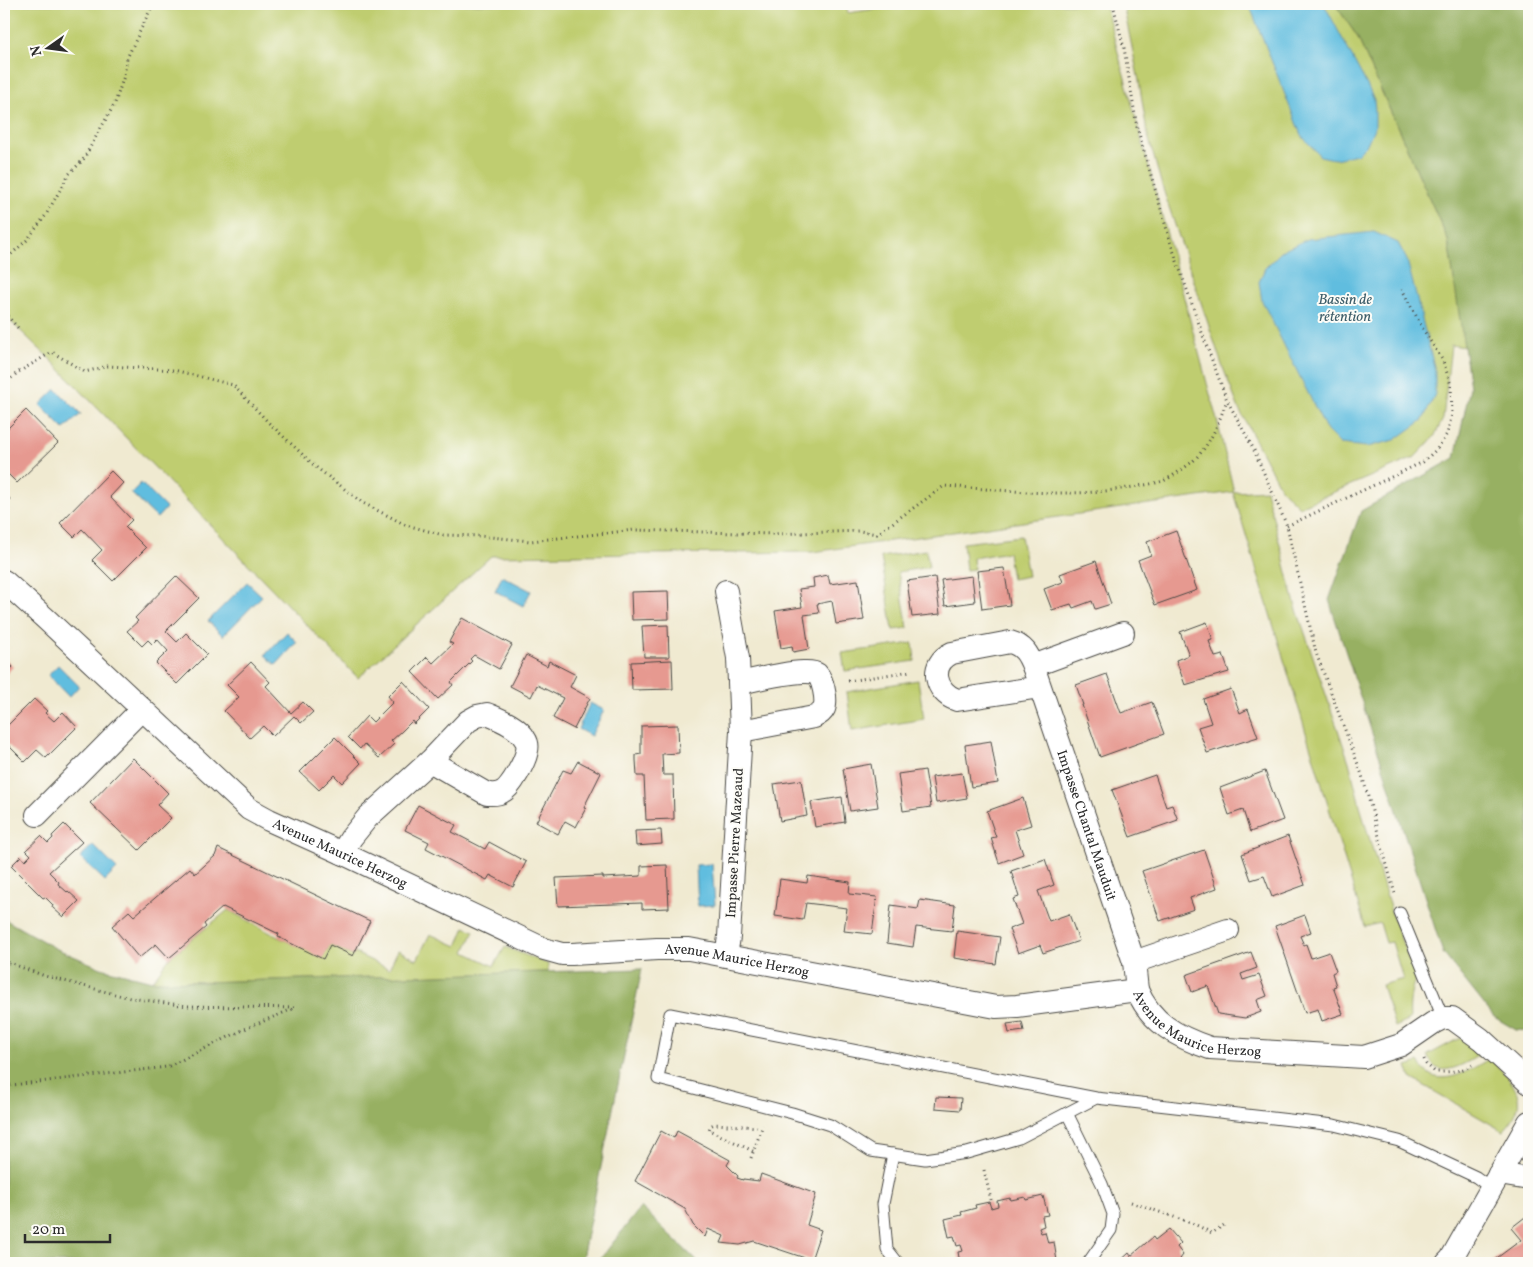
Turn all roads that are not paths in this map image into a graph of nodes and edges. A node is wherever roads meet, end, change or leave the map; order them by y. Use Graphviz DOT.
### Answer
graph roads {
  1 [pos="4,581"];
  2 [pos="726,591"];
  3 [pos="1124,634"];
  4 [pos="1036,676"];
  5 [pos="740,683"];
  6 [pos="142,709"];
  7 [pos="741,731"];
  8 [pos="430,761"];
  9 [pos="37,816"];
  10 [pos="342,853"];
  11 [pos="1400,913"];
  12 [pos="1228,930"];
  13 [pos="726,956"];
  14 [pos="1134,962"];
  15 [pos="1137,990"];
  16 [pos="1443,1018"];
  17 [pos="1529,1083"];
  18 [pos="1096,1098"];
  19 [pos="1067,1113"];
  20 [pos="1529,1122"];
  21 [pos="893,1154"];
  22 [pos="1529,1179"];
  23 [pos="1495,1181"];
  24 [pos="898,1263"];
  25 [pos="1088,1263"];
  26 [pos="1446,1263"];
  1 -- 6 [label="street, Avenue Maurice Herzog"];
  2 -- 5 [label="street, Impasse Pierre Mazeaud"];
  3 -- 4 [label="street"];
  4 -- 4 [label="street, Impasse Chantal Mauduit"];
  4 -- 14 [label="street, Impasse Chantal Mauduit"];
  5 -- 7 [label="street, Impasse Pierre Mazeaud"];
  5 -- 7 [label="street"];
  6 -- 9 [label="street"];
  6 -- 10 [label="street, Avenue Maurice Herzog"];
  7 -- 13 [label="street, Impasse Pierre Mazeaud"];
  8 -- 10 [label="street"];
  10 -- 13 [label="street, Avenue Maurice Herzog"];
  11 -- 16 [label="lane"];
  12 -- 14 [label="street"];
  13 -- 15 [label="street, Avenue Maurice Herzog"];
  14 -- 15 [label="street, Impasse Chantal Mauduit"];
  15 -- 16 [label="street, Avenue Maurice Herzog"];
  16 -- 17 [label="street"];
  18 -- 19 [label="lane"];
  18 -- 21 [label="lane"];
  18 -- 23 [label="lane"];
  19 -- 21 [label="lane"];
  19 -- 25 [label="lane"];
  20 -- 23 [label="street"];
  21 -- 24 [label="lane"];
  22 -- 23 [label="street"];
  23 -- 26 [label="street"];
}
